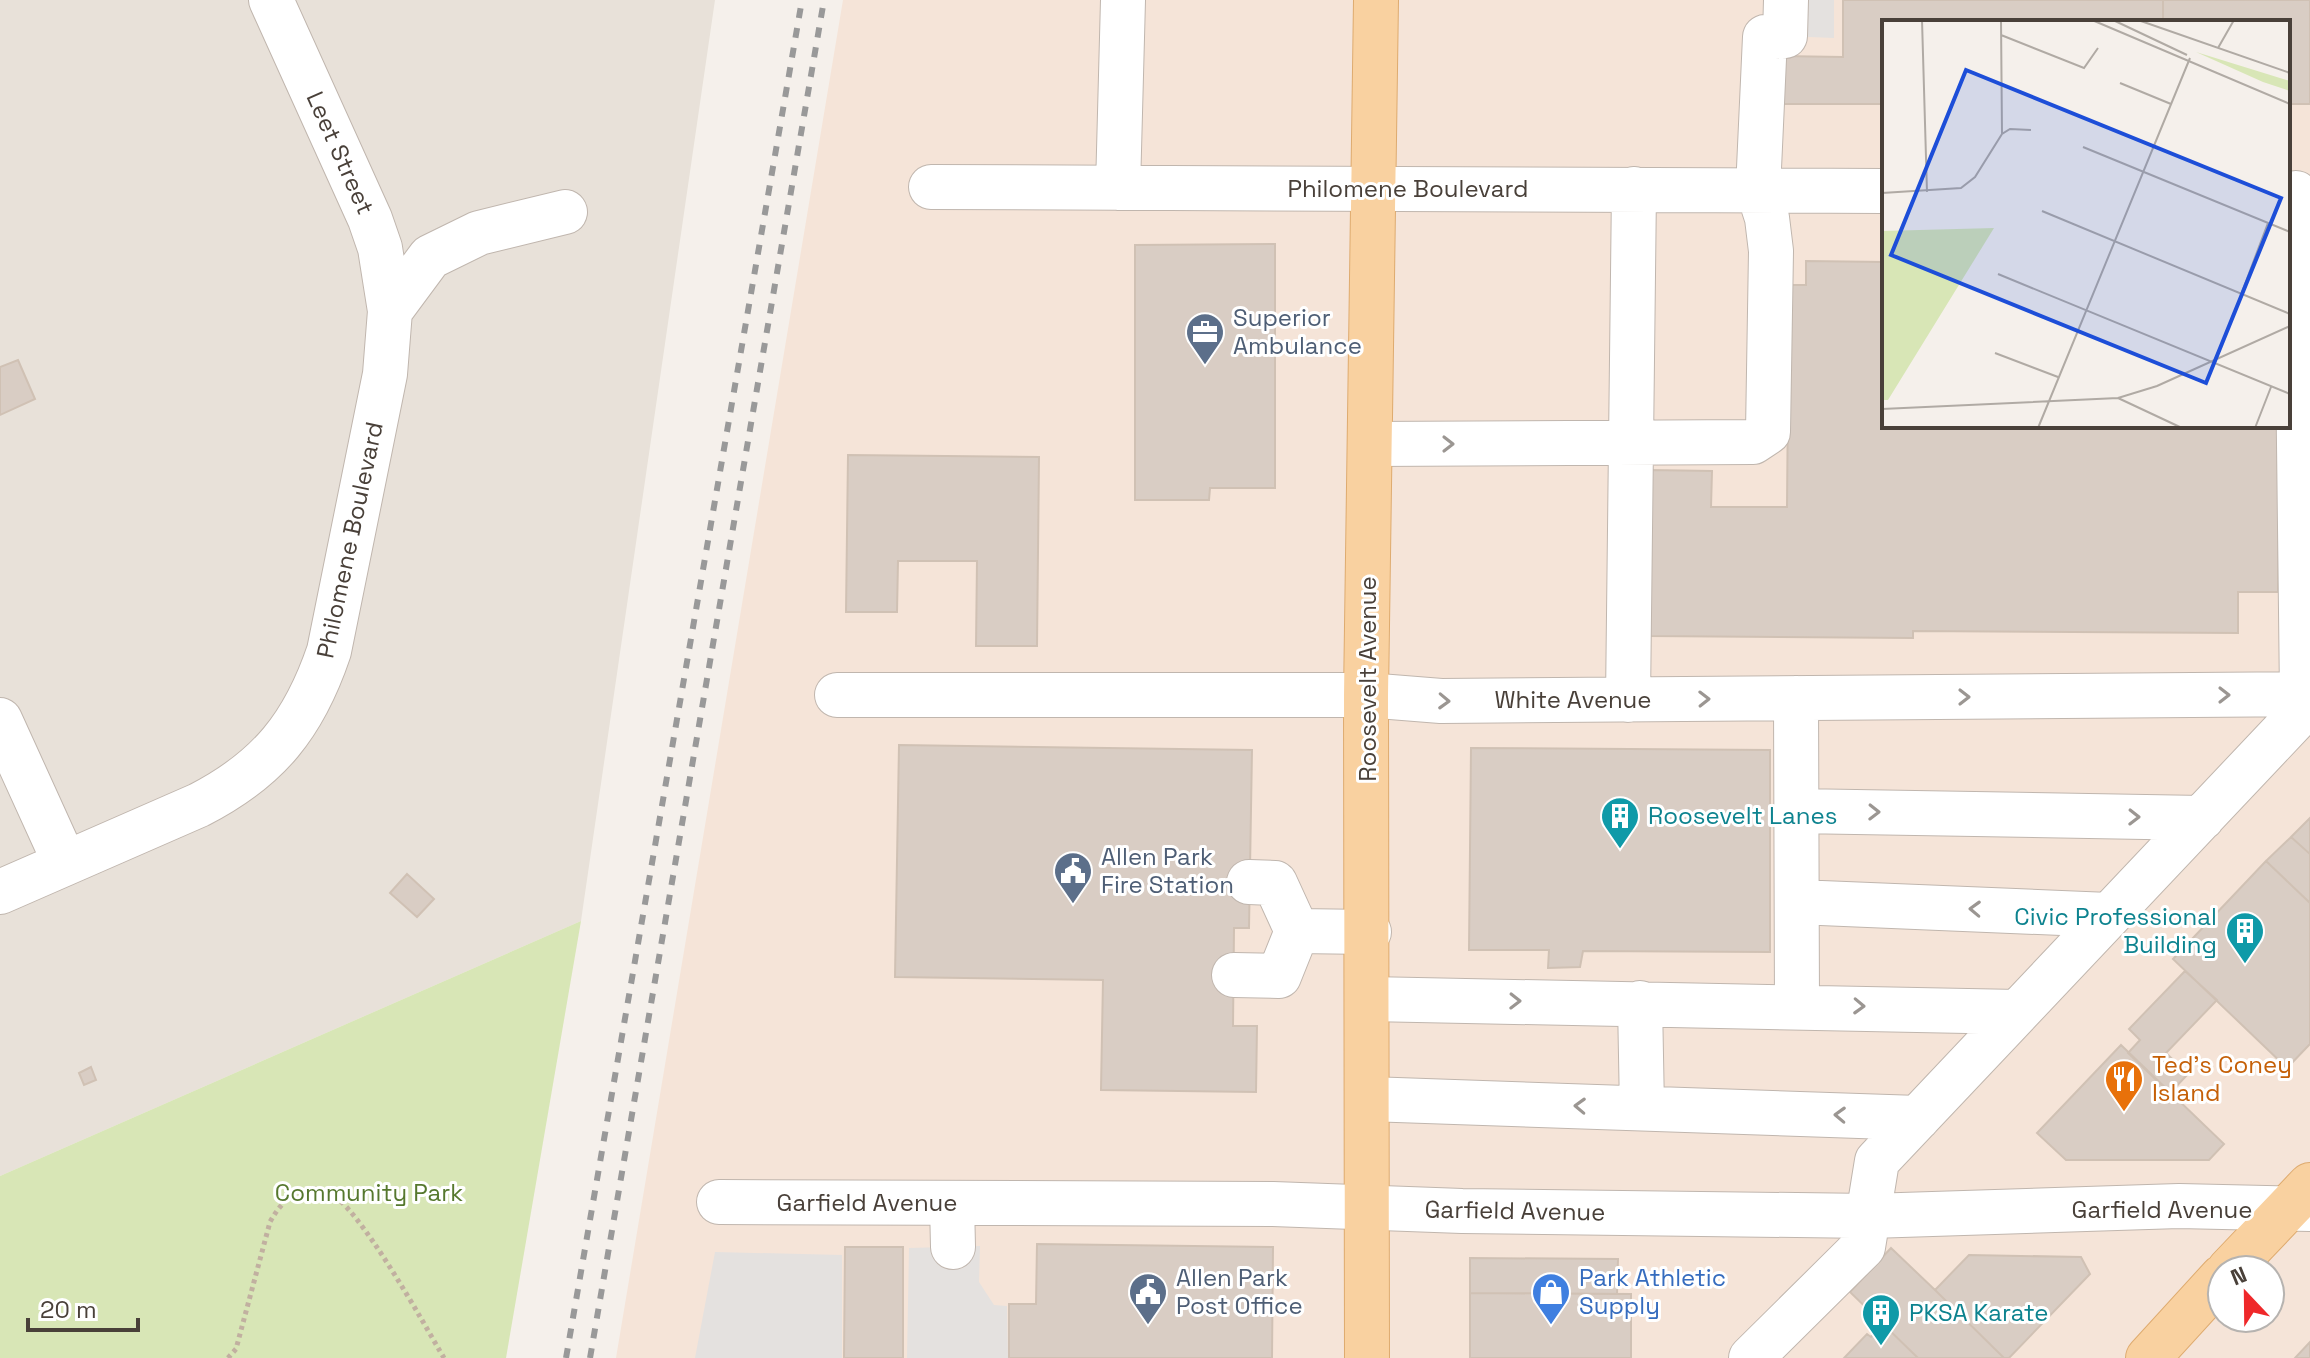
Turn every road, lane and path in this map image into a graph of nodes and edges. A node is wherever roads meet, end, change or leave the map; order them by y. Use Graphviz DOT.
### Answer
graph roads {
  1 [pos="271,0"];
  2 [pos="1123,0"];
  3 [pos="1376,0"];
  4 [pos="1786,0"];
  5 [pos="931,187"];
  6 [pos="1118,188"];
  7 [pos="1374,189"];
  8 [pos="1634,189"];
  9 [pos="1758,190"];
  10 [pos="1882,191"];
  11 [pos="2298,193"];
  12 [pos="565,212"];
  13 [pos="390,311"];
  14 [pos="2304,314"];
  15 [pos="2304,416"];
  16 [pos="1370,444"];
  17 [pos="1630,445"];
  18 [pos="2305,525"];
  19 [pos="837,695"];
  20 [pos="1366,695"];
  21 [pos="2307,697"];
  22 [pos="1796,698"];
  23 [pos="1628,700"];
  24 [pos="0,720"];
  25 [pos="1796,811"];
  26 [pos="2202,818"];
  27 [pos="65,863"];
  28 [pos="1249,882"];
  29 [pos="0,892"];
  30 [pos="1797,902"];
  31 [pos="2109,915"];
  32 [pos="1297,931"];
  33 [pos="1369,932"];
  34 [pos="1234,975"];
  35 [pos="1369,999"];
  36 [pos="1640,1003"];
  37 [pos="1797,1005"];
  38 [pos="2018,1012"];
  39 [pos="1368,1099"];
  40 [pos="1642,1108"];
  41 [pos="1918,1118"];
  42 [pos="2302,1201"];
  43 [pos="719,1202"];
  44 [pos="952,1203"];
  45 [pos="1368,1208"];
  46 [pos="1870,1216"];
  47 [pos="953,1247"];
  48 [pos="2246,1254"];
  49 [pos="2206,1295"];
  50 [pos="228,1358"];
  51 [pos="444,1358"];
  52 [pos="1367,1358"];
  53 [pos="1751,1358"];
  54 [pos="2148,1358"];
  1 -- 13 [label="street, Leet Street"];
  2 -- 6 [label="street"];
  3 -- 7 [label="main road, Roosevelt Avenue"];
  4 -- 9 [label="street"];
  5 -- 6 [label="street, Philomene Boulevard"];
  6 -- 7 [label="street, Philomene Boulevard"];
  7 -- 8 [label="street, Philomene Boulevard"];
  7 -- 16 [label="main road, Roosevelt Avenue"];
  8 -- 9 [label="street, Philomene Boulevard"];
  8 -- 17 [label="street"];
  9 -- 10 [label="street, Philomene Boulevard"];
  9 -- 17 [label="street"];
  11 -- 14 [label="street"];
  12 -- 13 [label="street"];
  13 -- 27 [label="street, Philomene Boulevard"];
  14 -- 15 [label="street"];
  15 -- 18 [label="street"];
  16 -- 17 [label="street, one-way"];
  16 -- 20 [label="main road, Roosevelt Avenue"];
  17 -- 23 [label="street"];
  18 -- 21 [label="street"];
  19 -- 20 [label="street, White Avenue"];
  20 -- 23 [label="street, White Avenue, one-way"];
  20 -- 33 [label="main road, Roosevelt Avenue"];
  22 -- 21 [label="street, White Avenue, one-way"];
  21 -- 26 [label="street"];
  23 -- 22 [label="street, White Avenue, one-way"];
  22 -- 25 [label="street"];
  24 -- 27 [label="street"];
  25 -- 26 [label="street, one-way"];
  25 -- 30 [label="street"];
  26 -- 31 [label="street"];
  27 -- 29 [label="street, Philomene Boulevard"];
  28 -- 32 [label="street"];
  31 -- 30 [label="street, one-way"];
  30 -- 37 [label="street"];
  31 -- 38 [label="street"];
  32 -- 33 [label="street"];
  32 -- 34 [label="street"];
  33 -- 35 [label="main road, Roosevelt Avenue"];
  35 -- 36 [label="street, one-way"];
  35 -- 39 [label="main road, Roosevelt Avenue"];
  36 -- 37 [label="street"];
  36 -- 40 [label="street"];
  37 -- 38 [label="street, one-way"];
  38 -- 41 [label="street"];
  40 -- 39 [label="street, one-way"];
  39 -- 45 [label="main road, Roosevelt Avenue"];
  41 -- 40 [label="street, one-way"];
  41 -- 46 [label="street"];
  42 -- 46 [label="street, Garfield Avenue"];
  42 -- 48 [label="main road"];
  43 -- 44 [label="street, Garfield Avenue"];
  44 -- 45 [label="street, Garfield Avenue"];
  44 -- 47 [label="street"];
  45 -- 46 [label="street, Garfield Avenue"];
  45 -- 52 [label="main road, Roosevelt Avenue"];
  46 -- 53 [label="street"];
  49 -- 54 [label="main road"];
  50 -- 51 [label="path"];
}
